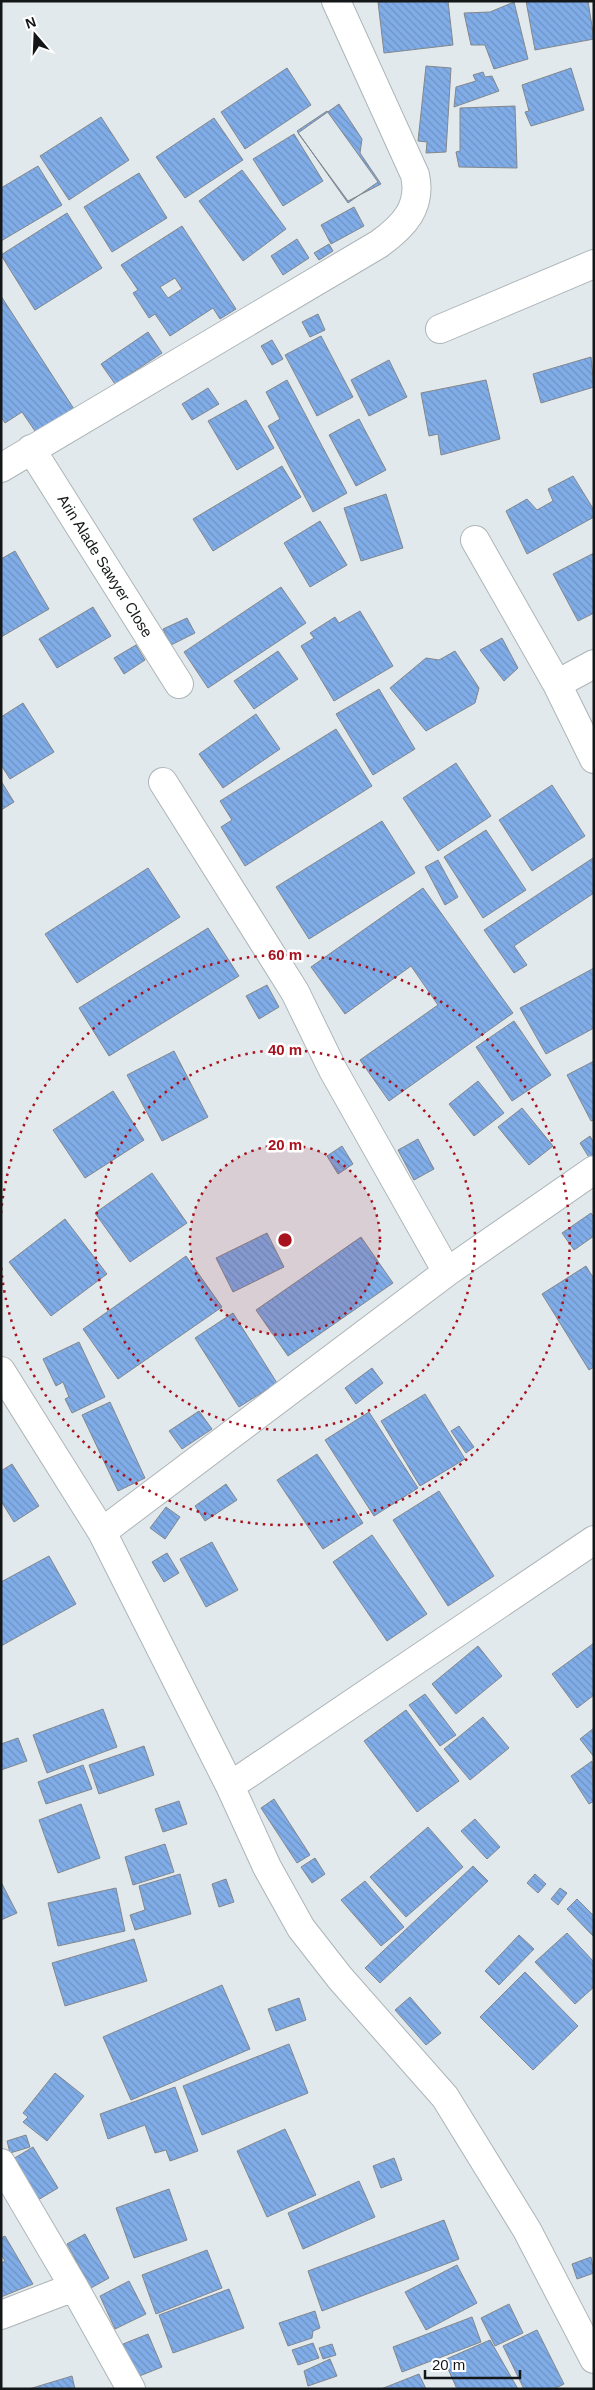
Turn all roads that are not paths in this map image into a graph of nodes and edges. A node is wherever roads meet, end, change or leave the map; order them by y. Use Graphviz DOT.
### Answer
graph roads {
  1 [pos="336,1"];
  2 [pos="594,264"];
  3 [pos="440,329"];
  4 [pos="31,449"];
  5 [pos="1,468"];
  6 [pos="474,540"];
  7 [pos="594,664"];
  8 [pos="179,684"];
  9 [pos="557,684"];
  10 [pos="594,759"];
  11 [pos="163,782"];
  12 [pos="594,1170"];
  13 [pos="447,1272"];
  14 [pos="1,1371"];
  15 [pos="102,1532"];
  16 [pos="594,1540"];
  17 [pos="230,1786"];
  18 [pos="1,2164"];
  19 [pos="74,2287"];
  20 [pos="1,2316"];
  21 [pos="594,2359"];
  22 [pos="131,2389"];
  1 -- 4 [label="street"];
  2 -- 3 [label="street"];
  4 -- 5 [label="street"];
  4 -- 8 [label="street, Arin Alade Sawyer Close"];
  6 -- 9 [label="street"];
  7 -- 9 [label="street"];
  9 -- 10 [label="street"];
  11 -- 13 [label="street"];
  12 -- 13 [label="street"];
  13 -- 15 [label="street"];
  14 -- 15 [label="street"];
  15 -- 17 [label="street"];
  16 -- 17 [label="street"];
  17 -- 21 [label="street"];
  18 -- 19 [label="street"];
  19 -- 20 [label="street"];
  19 -- 22 [label="street"];
}
